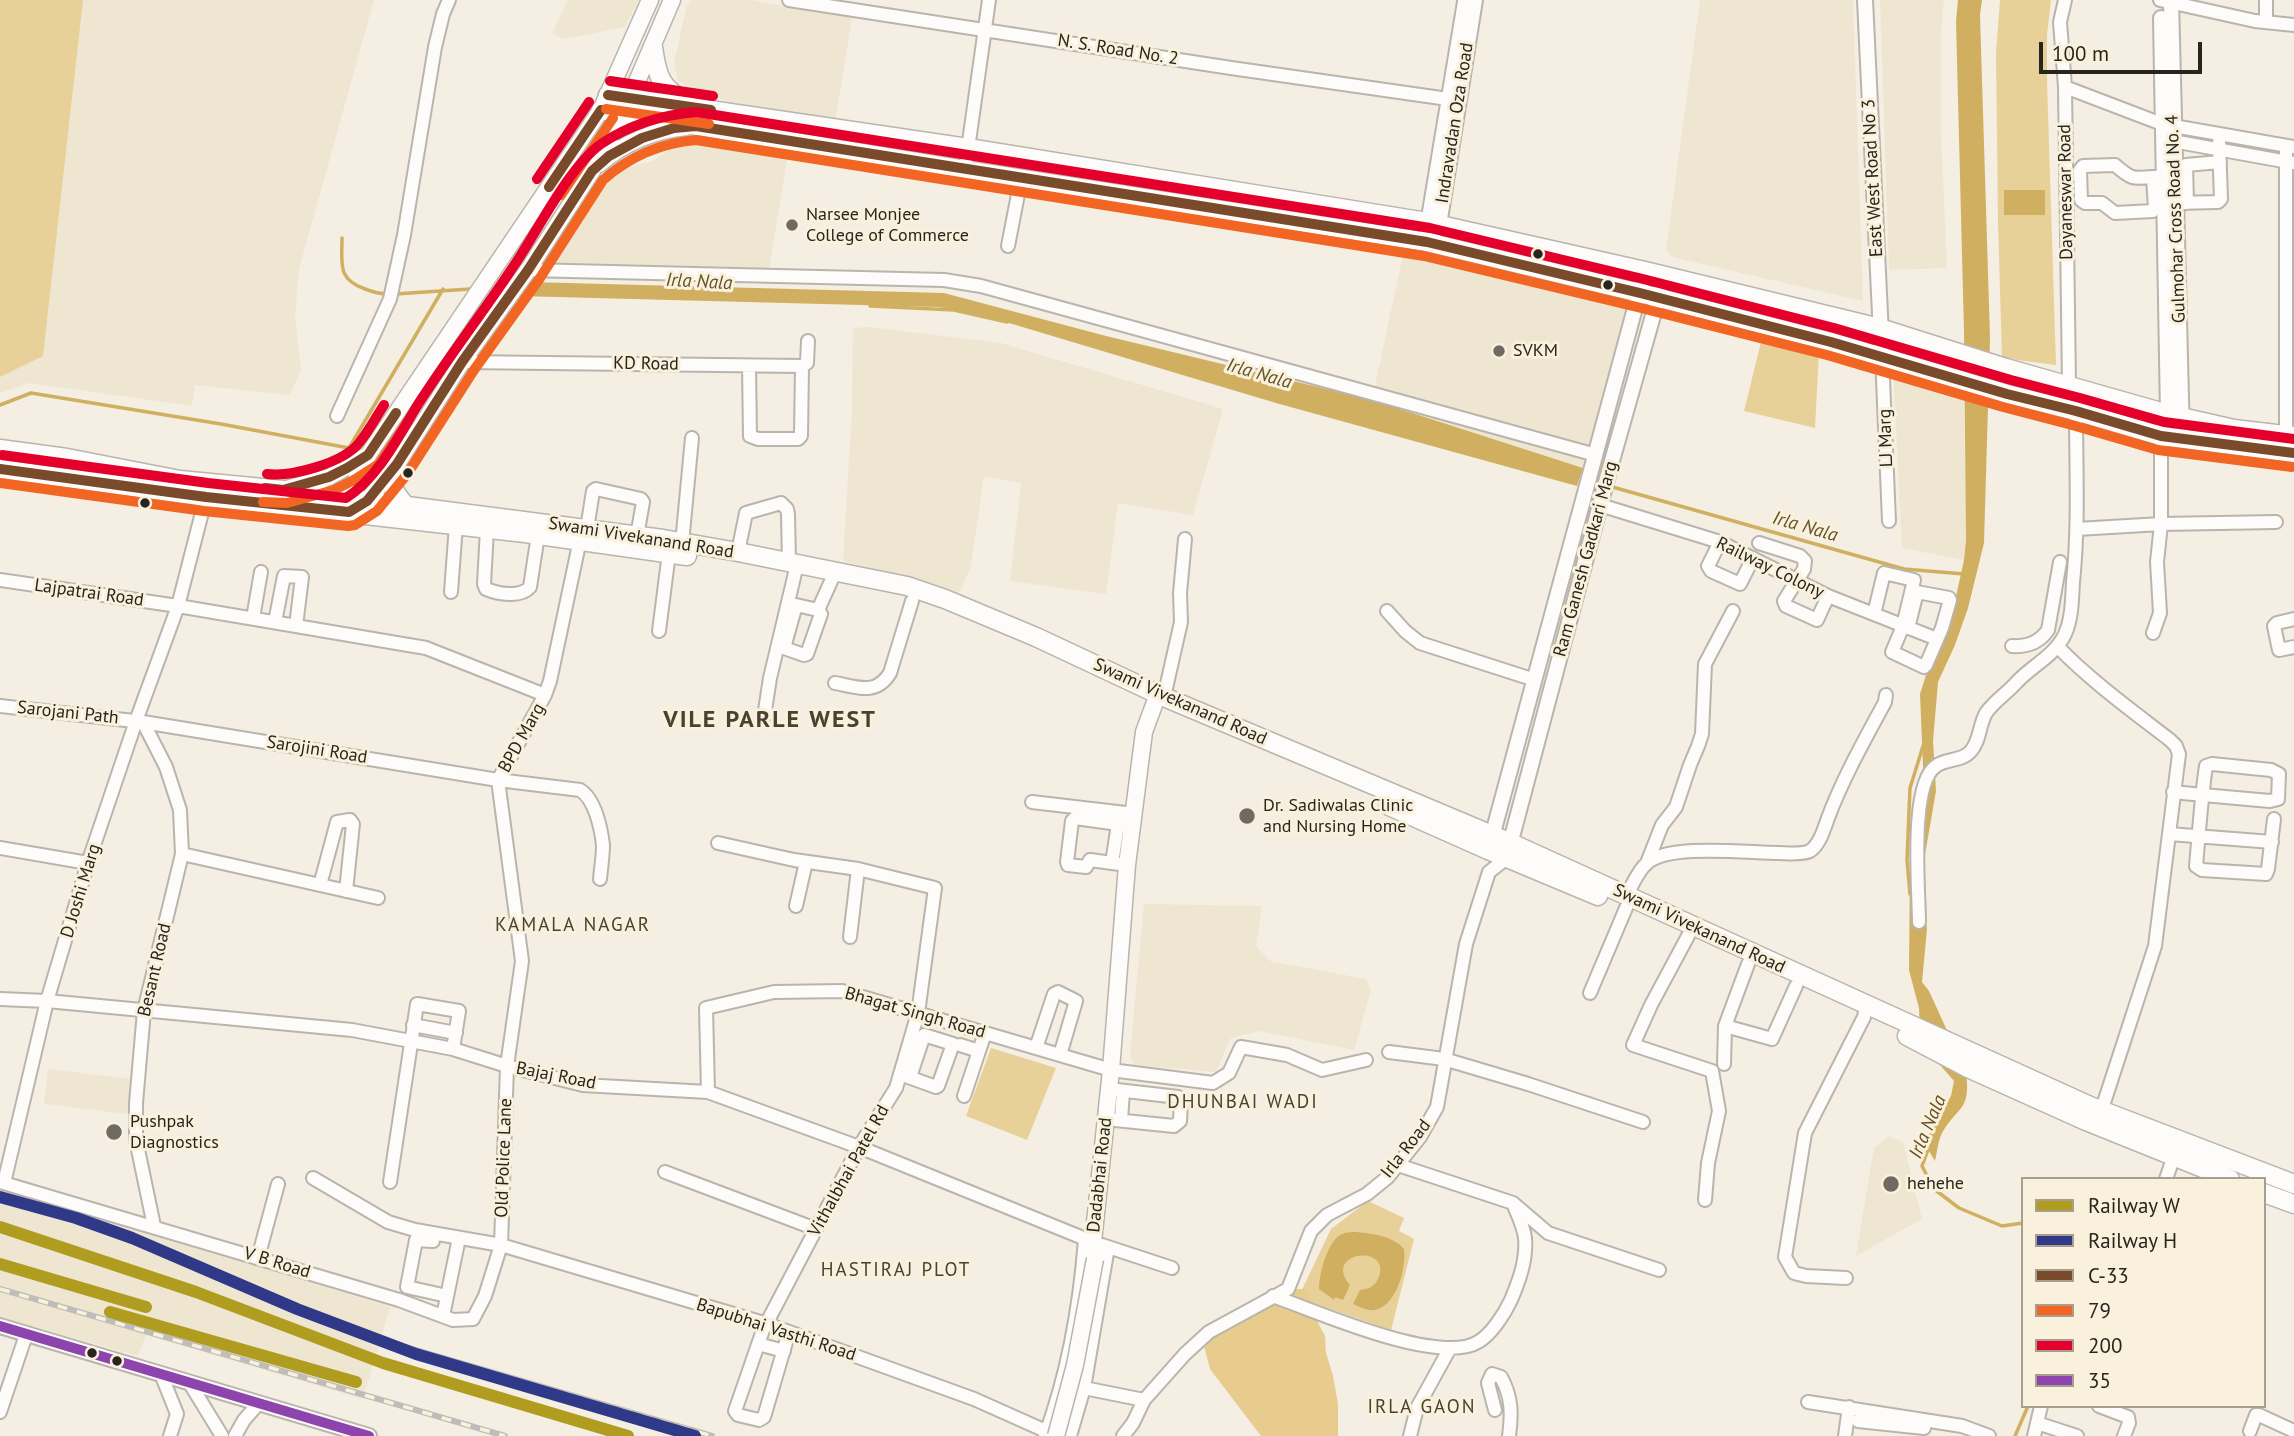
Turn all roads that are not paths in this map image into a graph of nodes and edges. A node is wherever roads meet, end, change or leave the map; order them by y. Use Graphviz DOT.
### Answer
graph roads {
  1 [pos="449,0"];
  2 [pos="650,0"];
  3 [pos="672,0"];
  4 [pos="789,0"];
  5 [pos="989,0"];
  6 [pos="1466,0"];
  7 [pos="1475,0"];
  8 [pos="1865,0"];
  9 [pos="2065,0"];
  10 [pos="2266,0"];
  11 [pos="2169,1"];
  12 [pos="2266,22"];
  13 [pos="2294,25"];
  14 [pos="985,29"];
  15 [pos="653,47"];
  16 [pos="2065,87"];
  17 [pos="1448,99"];
  18 [pos="604,102"];
  19 [pos="626,106"];
  20 [pos="698,117"];
  21 [pos="853,131"];
  22 [pos="2168,133"];
  23 [pos="2218,135"];
  24 [pos="2290,147"];
  25 [pos="968,148"];
  26 [pos="850,152"];
  27 [pos="2219,156"];
  28 [pos="2290,162"];
  29 [pos="965,170"];
  30 [pos="592,171"];
  31 [pos="2158,177"];
  32 [pos="1021,179"];
  33 [pos="2181,203"];
  34 [pos="1433,224"];
  35 [pos="1427,242"];
  36 [pos="1008,246"];
  37 [pos="527,270"];
  38 [pos="1654,273"];
  39 [pos="1640,293"];
  40 [pos="2289,295"];
  41 [pos="1658,298"];
  42 [pos="1880,328"];
  43 [pos="808,341"];
  44 [pos="1882,356"];
  45 [pos="462,362"];
  46 [pos="749,366"];
  47 [pos="802,366"];
  48 [pos="2069,385"];
  49 [pos="2076,411"];
  50 [pos="337,416"];
  51 [pos="2175,416"];
  52 [pos="389,423"];
  53 [pos="2161,436"];
  54 [pos="692,438"];
  55 [pos="2182,438"];
  56 [pos="413,439"];
  57 [pos="2292,443"];
  58 [pos="0,449"];
  59 [pos="368,455"];
  60 [pos="1596,455"];
  61 [pos="397,464"];
  62 [pos="0,469"];
  63 [pos="284,489"];
  64 [pos="206,497"];
  65 [pos="367,500"];
  66 [pos="693,500"];
  67 [pos="1601,501"];
  68 [pos="348,505"];
  69 [pos="405,505"];
  70 [pos="1889,521"];
  71 [pos="2276,522"];
  72 [pos="2161,524"];
  73 [pos="456,525"];
  74 [pos="487,529"];
  75 [pos="2077,529"];
  76 [pos="583,533"];
  77 [pos="538,535"];
  78 [pos="637,536"];
  79 [pos="1185,539"];
  80 [pos="1720,542"];
  81 [pos="1759,543"];
  82 [pos="680,547"];
  83 [pos="738,552"];
  84 [pos="1754,558"];
  85 [pos="2060,562"];
  86 [pos="792,568"];
  87 [pos="261,572"];
  88 [pos="277,573"];
  89 [pos="832,579"];
  90 [pos="0,580"];
  91 [pos="1796,580"];
  92 [pos="451,592"];
  93 [pos="1828,596"];
  94 [pos="912,601"];
  95 [pos="178,606"];
  96 [pos="818,610"];
  97 [pos="1387,611"];
  98 [pos="1733,611"];
  99 [pos="1874,614"];
  100 [pos="253,617"];
  101 [pos="2294,619"];
  102 [pos="272,620"];
  103 [pos="296,624"];
  104 [pos="2049,625"];
  105 [pos="1905,627"];
  106 [pos="2067,628"];
  107 [pos="659,631"];
  108 [pos="2153,634"];
  109 [pos="1937,639"];
  110 [pos="2012,646"];
  111 [pos="2057,646"];
  112 [pos="2294,647"];
  113 [pos="1535,680"];
  114 [pos="835,683"];
  115 [pos="545,695"];
  116 [pos="1886,695"];
  117 [pos="1160,697"];
  118 [pos="0,706"];
  119 [pos="764,716"];
  120 [pos="139,721"];
  121 [pos="498,780"];
  122 [pos="2173,792"];
  123 [pos="2203,795"];
  124 [pos="1032,802"];
  125 [pos="1079,813"];
  126 [pos="2274,819"];
  127 [pos="1128,821"];
  128 [pos="2169,834"];
  129 [pos="2199,835"];
  130 [pos="2272,842"];
  131 [pos="718,843"];
  132 [pos="1490,843"];
  133 [pos="0,848"];
  134 [pos="1509,851"];
  135 [pos="182,854"];
  136 [pos="806,862"];
  137 [pos="89,863"];
  138 [pos="1647,863"];
  139 [pos="1120,864"];
  140 [pos="858,869"];
  141 [pos="1489,872"];
  142 [pos="600,879"];
  143 [pos="320,884"];
  144 [pos="347,889"];
  145 [pos="378,898"];
  146 [pos="1626,902"];
  147 [pos="796,906"];
  148 [pos="1919,922"];
  149 [pos="1688,936"];
  150 [pos="850,937"];
  151 [pos="1748,964"];
  152 [pos="1796,986"];
  153 [pos="1590,993"];
  154 [pos="0,999"];
  155 [pos="47,1001"];
  156 [pos="144,1011"];
  157 [pos="1865,1011"];
  158 [pos="918,1013"];
  159 [pos="945,1021"];
  160 [pos="413,1025"];
  161 [pos="1725,1026"];
  162 [pos="966,1027"];
  163 [pos="1909,1031"];
  164 [pos="456,1033"];
  165 [pos="985,1033"];
  166 [pos="940,1039"];
  167 [pos="410,1040"];
  168 [pos="960,1045"];
  169 [pos="453,1049"];
  170 [pos="979,1051"];
  171 [pos="1390,1052"];
  172 [pos="912,1054"];
  173 [pos="1444,1059"];
  174 [pos="1366,1060"];
  175 [pos="1724,1064"];
  176 [pos="507,1066"];
  177 [pos="1115,1071"];
  178 [pos="905,1075"];
  179 [pos="945,1088"];
  180 [pos="708,1091"];
  181 [pos="1120,1091"];
  182 [pos="964,1096"];
  183 [pos="2100,1118"];
  184 [pos="1118,1120"];
  185 [pos="1643,1122"];
  186 [pos="859,1147"];
  187 [pos="2174,1156"];
  188 [pos="1398,1165"];
  189 [pos="665,1172"];
  190 [pos="2167,1177"];
  191 [pos="2225,1177"];
  192 [pos="313,1178"];
  193 [pos="2,1182"];
  194 [pos="390,1182"];
  195 [pos="278,1184"];
  196 [pos="2294,1184"];
  197 [pos="2266,1194"];
  198 [pos="1705,1200"];
  199 [pos="1513,1203"];
  200 [pos="2294,1205"];
  201 [pos="154,1226"];
  202 [pos="816,1229"];
  203 [pos="458,1242"];
  204 [pos="500,1245"];
  205 [pos="1097,1246"];
  206 [pos="258,1258"];
  207 [pos="1172,1268"];
  208 [pos="1659,1270"];
  209 [pos="1846,1278"];
  210 [pos="447,1296"];
  211 [pos="1273,1296"];
  212 [pos="443,1316"];
  213 [pos="767,1324"];
  214 [pos="0,1326"];
  215 [pos="789,1332"];
  216 [pos="26,1335"];
  217 [pos="758,1344"];
  218 [pos="1450,1348"];
  219 [pos="784,1351"];
  220 [pos="161,1374"];
  221 [pos="189,1382"];
  222 [pos="1084,1388"];
  223 [pos="1144,1399"];
  224 [pos="1808,1402"];
  225 [pos="259,1403"];
  226 [pos="1849,1407"];
  227 [pos="2041,1408"];
  228 [pos="2104,1408"];
  229 [pos="1495,1410"];
  230 [pos="0,1412"];
  231 [pos="2037,1423"];
  232 [pos="2250,1431"];
  233 [pos="2294,1431"];
  234 [pos="1051,1435"];
  235 [pos="170,1436"];
  236 [pos="222,1436"];
  237 [pos="235,1436"];
  238 [pos="369,1436"];
  239 [pos="1070,1436"];
  240 [pos="1123,1436"];
  241 [pos="1410,1436"];
  242 [pos="1508,1436"];
  243 [pos="1845,1436"];
  244 [pos="1988,1436"];
  245 [pos="2034,1436"];
  246 [pos="2077,1436"];
  247 [pos="2124,1436"];
  1 -- 50 [label="street"];
  2 -- 18 [label="main road"];
  3 -- 15 [label="main road"];
  4 -- 14 [label="street, N. S. Road No. 2"];
  5 -- 14 [label="street"];
  6 -- 17 [label="street, Indravadan Oza Road"];
  7 -- 34 [label="street, Indravadan Oza Road"];
  8 -- 42 [label="street, East West Road No 3"];
  9 -- 16 [label="street, Dayaneswar Road"];
  10 -- 12 [label="street"];
  11 -- 12 [label="street"];
  11 -- 22 [label="street, Gulmohar Cross Road No. 4"];
  12 -- 13 [label="street"];
  14 -- 17 [label="street, N. S. Road No. 2"];
  14 -- 25 [label="street"];
  15 -- 19 [label="main road"];
  15 -- 20 [label="main road"];
  16 -- 22 [label="street"];
  16 -- 48 [label="street, Dayaneswar Road"];
  17 -- 34 [label="street, Indravadan Oza Road"];
  18 -- 19 [label="main road"];
  18 -- 52 [label="main road"];
  19 -- 20 [label="main road"];
  19 -- 30 [label="main road"];
  20 -- 21 [label="main road"];
  20 -- 26 [label="main road"];
  20 -- 30 [label="main road"];
  21 -- 25 [label="main road"];
  21 -- 26 [label="main road"];
  22 -- 23 [label="street"];
  22 -- 27 [label="street"];
  22 -- 31 [label="street, Gulmohar Cross Road No. 4"];
  22 -- 33 [label="street, Gulmohar Cross Road No. 4"];
  23 -- 24 [label="street"];
  23 -- 27 [label="street"];
  24 -- 28 [label="street"];
  25 -- 29 [label="street"];
  25 -- 34 [label="main road"];
  26 -- 29 [label="main road"];
  27 -- 28 [label="street"];
  27 -- 33 [label="street"];
  27 -- 33 [label="street"];
  28 -- 40 [label="street"];
  29 -- 32 [label="main road"];
  30 -- 37 [label="main road"];
  31 -- 31 [label="street"];
  31 -- 51 [label="street, Gulmohar Cross Road No. 4"];
  32 -- 35 [label="main road"];
  32 -- 36 [label="street"];
  33 -- 51 [label="street, Gulmohar Cross Road No. 4"];
  34 -- 35 [label="street"];
  34 -- 38 [label="main road"];
  35 -- 39 [label="main road"];
  37 -- 45 [label="main road"];
  37 -- 60 [label="street"];
  38 -- 39 [label="street, Ram Ganesh Gadkari Marg"];
  38 -- 41 [label="street, Ram Ganesh Gadkari Marg"];
  38 -- 42 [label="main road"];
  39 -- 41 [label="main road"];
  39 -- 60 [label="street, Ram Ganesh Gadkari Marg"];
  40 -- 57 [label="street"];
  41 -- 44 [label="main road"];
  41 -- 67 [label="street, Ram Ganesh Gadkari Marg"];
  42 -- 44 [label="street, East West Road No 3"];
  42 -- 48 [label="main road"];
  43 -- 47 [label="street"];
  44 -- 49 [label="main road"];
  44 -- 70 [label="street, LJ Marg"];
  45 -- 46 [label="street, KD Road"];
  45 -- 56 [label="main road"];
  46 -- 47 [label="street, KD Road"];
  46 -- 47 [label="street"];
  48 -- 51 [label="main road"];
  49 -- 53 [label="main road"];
  49 -- 75 [label="street"];
  51 -- 53 [label="street, Gulmohar Cross Road No. 4"];
  51 -- 55 [label="street, Gulmohar Cross Road No. 4"];
  51 -- 57 [label="main road"];
  52 -- 56 [label="main road"];
  52 -- 59 [label="main road"];
  53 -- 55 [label="main road"];
  53 -- 72 [label="street"];
  54 -- 82 [label="street"];
  55 -- 57 [label="main road"];
  56 -- 61 [label="main road"];
  58 -- 63 [label="main road, Swami Vivekanand Road"];
  59 -- 63 [label="main road"];
  59 -- 68 [label="main road"];
  60 -- 113 [label="street, Ram Ganesh Gadkari Marg"];
  61 -- 65 [label="main road"];
  61 -- 69 [label="main road"];
  62 -- 64 [label="main road, Swami Vivekanand Road"];
  63 -- 68 [label="main road, Swami Vivekanand Road"];
  64 -- 68 [label="main road, Swami Vivekanand Road"];
  64 -- 95 [label="street, D Joshi Marg"];
  65 -- 68 [label="main road, Swami Vivekanand Road"];
  65 -- 69 [label="main road, Swami Vivekanand Road"];
  66 -- 82 [label="street"];
  67 -- 80 [label="street, Railway Colony"];
  67 -- 134 [label="street, Ram Ganesh Gadkari Marg"];
  68 -- 73 [label="main road, Swami Vivekanand Road"];
  69 -- 76 [label="main road, Swami Vivekanand Road"];
  71 -- 72 [label="street"];
  72 -- 75 [label="street"];
  72 -- 108 [label="street"];
  73 -- 74 [label="main road, Swami Vivekanand Road"];
  73 -- 92 [label="street"];
  74 -- 77 [label="main road, Swami Vivekanand Road"];
  74 -- 77 [label="street"];
  75 -- 106 [label="street"];
  76 -- 77 [label="main road, Swami Vivekanand Road"];
  76 -- 78 [label="main road, Swami Vivekanand Road"];
  76 -- 78 [label="street, BPD Marg"];
  76 -- 82 [label="main road, Swami Vivekanand Road"];
  76 -- 115 [label="street, BPD Marg"];
  78 -- 82 [label="main road, Swami Vivekanand Road"];
  79 -- 117 [label="street"];
  80 -- 84 [label="street, Railway Colony"];
  80 -- 84 [label="street"];
  81 -- 91 [label="street"];
  82 -- 83 [label="main road, Swami Vivekanand Road"];
  82 -- 86 [label="main road, Swami Vivekanand Road"];
  82 -- 107 [label="street"];
  83 -- 86 [label="main road, Swami Vivekanand Road"];
  83 -- 86 [label="street"];
  84 -- 91 [label="street, Railway Colony"];
  85 -- 104 [label="street"];
  86 -- 89 [label="main road, Swami Vivekanand Road"];
  86 -- 117 [label="main road, Swami Vivekanand Road"];
  86 -- 119 [label="street"];
  87 -- 100 [label="street"];
  88 -- 102 [label="street"];
  89 -- 94 [label="main road, Swami Vivekanand Road"];
  89 -- 96 [label="street"];
  90 -- 95 [label="street, Lajpatrai Road"];
  91 -- 93 [label="street, Railway Colony"];
  91 -- 93 [label="street"];
  93 -- 99 [label="street, Railway Colony"];
  94 -- 114 [label="street"];
  94 -- 117 [label="main road, Swami Vivekanand Road"];
  95 -- 100 [label="street, Lajpatrai Road"];
  95 -- 120 [label="street, D Joshi Marg"];
  97 -- 113 [label="street"];
  98 -- 138 [label="street"];
  99 -- 105 [label="street, Railway Colony"];
  99 -- 105 [label="street"];
  100 -- 102 [label="street, Lajpatrai Road"];
  101 -- 112 [label="street"];
  102 -- 103 [label="street, Lajpatrai Road"];
  102 -- 103 [label="street"];
  103 -- 115 [label="street, Lajpatrai Road"];
  104 -- 106 [label="street"];
  104 -- 110 [label="street"];
  105 -- 109 [label="street, Railway Colony"];
  105 -- 109 [label="street"];
  105 -- 109 [label="street"];
  106 -- 111 [label="street"];
  111 -- 122 [label="street"];
  111 -- 148 [label="street"];
  113 -- 132 [label="street, Ram Ganesh Gadkari Marg"];
  115 -- 121 [label="street, BPD Marg"];
  116 -- 138 [label="street"];
  117 -- 127 [label="main road, Dadabhai Road"];
  117 -- 132 [label="main road, Swami Vivekanand Road"];
  117 -- 177 [label="main road, Dadabhai Road"];
  118 -- 120 [label="street, Sarojani Path"];
  120 -- 121 [label="street, Sarojini Road"];
  120 -- 135 [label="street, Besant Road"];
  120 -- 137 [label="street, D Joshi Marg"];
  121 -- 142 [label="street, Sarojini Road"];
  121 -- 176 [label="street, Old Police Lane"];
  122 -- 123 [label="street"];
  122 -- 128 [label="street"];
  123 -- 123 [label="street"];
  123 -- 129 [label="street"];
  124 -- 125 [label="street"];
  125 -- 127 [label="street"];
  125 -- 127 [label="street"];
  125 -- 139 [label="street"];
  126 -- 130 [label="street"];
  127 -- 139 [label="main road, Dadabhai Road"];
  128 -- 129 [label="street"];
  128 -- 183 [label="street"];
  129 -- 130 [label="street"];
  129 -- 130 [label="street"];
  131 -- 136 [label="street"];
  132 -- 134 [label="main road, Swami Vivekanand Road"];
  132 -- 141 [label="street"];
  133 -- 137 [label="street"];
  134 -- 141 [label="street"];
  134 -- 146 [label="main road, Swami Vivekanand Road"];
  135 -- 143 [label="street"];
  135 -- 156 [label="street, Besant Road"];
  136 -- 140 [label="street"];
  136 -- 147 [label="street"];
  137 -- 155 [label="street, D Joshi Marg"];
  138 -- 146 [label="street"];
  139 -- 177 [label="main road, Dadabhai Road"];
  140 -- 150 [label="street"];
  140 -- 158 [label="street, Vithalbhai Patel Rd"];
  141 -- 173 [label="street, Irla Road"];
  143 -- 144 [label="street"];
  143 -- 144 [label="street"];
  144 -- 145 [label="street"];
  146 -- 149 [label="main road, Swami Vivekanand Road"];
  146 -- 153 [label="street"];
  146 -- 157 [label="main road, Swami Vivekanand Road"];
  149 -- 151 [label="main road, Swami Vivekanand Road"];
  149 -- 198 [label="street"];
  151 -- 152 [label="main road, Swami Vivekanand Road"];
  151 -- 161 [label="street"];
  152 -- 157 [label="main road, Swami Vivekanand Road"];
  152 -- 161 [label="street"];
  154 -- 155 [label="street, Bajaj Road"];
  155 -- 156 [label="street, Bajaj Road"];
  155 -- 193 [label="street, D Joshi Marg"];
  156 -- 167 [label="street, Bajaj Road"];
  156 -- 201 [label="street, Besant Road"];
  157 -- 163 [label="main road, Swami Vivekanand Road"];
  157 -- 209 [label="street"];
  158 -- 159 [label="street, Bhagat Singh Road"];
  158 -- 172 [label="street, Vithalbhai Patel Rd"];
  158 -- 180 [label="street, Bhagat Singh Road"];
  159 -- 162 [label="street, Bhagat Singh Road"];
  159 -- 166 [label="street"];
  160 -- 164 [label="street"];
  160 -- 164 [label="street"];
  160 -- 167 [label="street"];
  161 -- 175 [label="street"];
  162 -- 165 [label="street, Bhagat Singh Road"];
  162 -- 168 [label="street"];
  163 -- 183 [label="main road, Swami Vivekanand Road"];
  163 -- 183 [label="main road, Swami Vivekanand Road"];
  164 -- 169 [label="street"];
  165 -- 170 [label="street"];
  165 -- 177 [label="street, Bhagat Singh Road"];
  166 -- 172 [label="street"];
  166 -- 178 [label="street"];
  167 -- 169 [label="street, Bajaj Road"];
  167 -- 194 [label="street"];
  168 -- 170 [label="street"];
  168 -- 179 [label="street"];
  169 -- 176 [label="street, Bajaj Road"];
  170 -- 182 [label="street"];
  171 -- 173 [label="street"];
  172 -- 178 [label="street, Vithalbhai Patel Rd"];
  173 -- 185 [label="street"];
  173 -- 188 [label="street, Irla Road"];
  174 -- 177 [label="street, Bhagat Singh Road"];
  176 -- 180 [label="street, Bajaj Road"];
  176 -- 204 [label="street, Old Police Lane"];
  177 -- 181 [label="main road, Dadabhai Road"];
  177 -- 205 [label="main road, Dadabhai Road"];
  178 -- 186 [label="street, Vithalbhai Patel Rd"];
  180 -- 186 [label="street, Bajaj Road"];
  181 -- 184 [label="main road, Dadabhai Road"];
  181 -- 184 [label="street"];
  183 -- 187 [label="main road, Swami Vivekanand Road"];
  183 -- 196 [label="main road, Swami Vivekanand Road"];
  184 -- 205 [label="main road, Dadabhai Road"];
  186 -- 202 [label="street, Vithalbhai Patel Rd"];
  186 -- 205 [label="street, Bajaj Road"];
  187 -- 190 [label="street"];
  187 -- 191 [label="main road, Swami Vivekanand Road"];
  188 -- 199 [label="street"];
  188 -- 211 [label="street, Irla Road"];
  189 -- 202 [label="street"];
  192 -- 203 [label="street"];
  193 -- 201 [label="street, V B Road"];
  195 -- 206 [label="street"];
  197 -- 200 [label="main road"];
  199 -- 208 [label="street"];
  199 -- 218 [label="street"];
  201 -- 206 [label="street, V B Road"];
  202 -- 213 [label="street, Vithalbhai Patel Rd"];
  203 -- 204 [label="street"];
  203 -- 210 [label="street"];
  203 -- 210 [label="street"];
  204 -- 212 [label="street, Old Police Lane"];
  204 -- 213 [label="street, Bapubhai Vasthi Road"];
  205 -- 207 [label="street, Bajaj Road"];
  205 -- 222 [label="street"];
  205 -- 234 [label="main road, bridge"];
  205 -- 234 [label="street"];
  206 -- 212 [label="street, V B Road"];
  210 -- 212 [label="street"];
  211 -- 218 [label="street"];
  211 -- 223 [label="street, Irla Road"];
  213 -- 215 [label="street, Bapubhai Vasthi Road"];
  213 -- 217 [label="street, Vithalbhai Patel Rd"];
  214 -- 216 [label="street"];
  215 -- 219 [label="street"];
  215 -- 234 [label="street, Bapubhai Vasthi Road"];
  216 -- 220 [label="street"];
  216 -- 230 [label="street"];
  217 -- 219 [label="street"];
  217 -- 219 [label="street, Vithalbhai Patel Rd"];
  218 -- 241 [label="street"];
  220 -- 221 [label="street"];
  220 -- 235 [label="street"];
  221 -- 225 [label="street"];
  221 -- 236 [label="street"];
  222 -- 223 [label="street"];
  222 -- 239 [label="street"];
  223 -- 240 [label="street, Irla Road"];
  224 -- 226 [label="street"];
  225 -- 237 [label="street"];
  225 -- 238 [label="street"];
  226 -- 243 [label="street"];
  226 -- 244 [label="street"];
  227 -- 231 [label="street"];
  228 -- 247 [label="street"];
  229 -- 242 [label="street"];
  231 -- 245 [label="street"];
  231 -- 246 [label="street"];
  232 -- 233 [label="street"];
}
